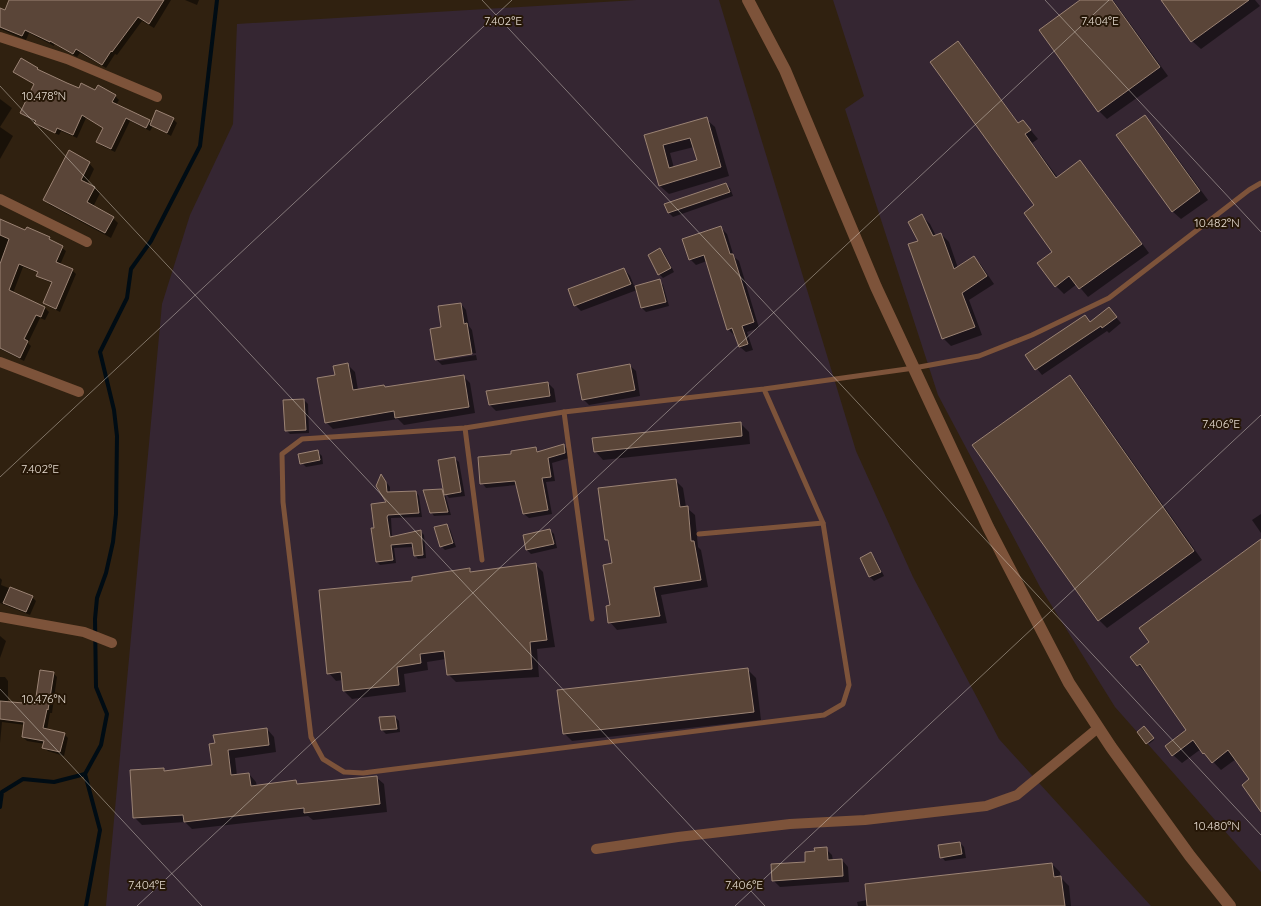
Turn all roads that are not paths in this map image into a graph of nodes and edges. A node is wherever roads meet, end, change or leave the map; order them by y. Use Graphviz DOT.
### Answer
graph roads {
  1 [pos="748,0"];
  2 [pos="0,37"];
  3 [pos="158,96"];
  4 [pos="1261,183"];
  5 [pos="0,200"];
  6 [pos="87,242"];
  7 [pos="0,362"];
  8 [pos="914,368"];
  9 [pos="764,389"];
  10 [pos="79,392"];
  11 [pos="564,412"];
  12 [pos="465,428"];
  13 [pos="823,523"];
  14 [pos="700,534"];
  15 [pos="482,560"];
  16 [pos="0,617"];
  17 [pos="592,619"];
  18 [pos="112,643"];
  19 [pos="1098,728"];
  20 [pos="596,849"];
  21 [pos="1230,906"];
  1 -- 8 [label="street"];
  2 -- 3 [label="street"];
  4 -- 8 [label="lane"];
  5 -- 6 [label="street"];
  7 -- 10 [label="street"];
  8 -- 9 [label="lane"];
  8 -- 19 [label="street"];
  9 -- 11 [label="lane"];
  9 -- 13 [label="lane"];
  11 -- 12 [label="lane"];
  11 -- 17 [label="lane"];
  12 -- 13 [label="lane"];
  12 -- 15 [label="lane"];
  13 -- 14 [label="lane"];
  16 -- 18 [label="street"];
  19 -- 20 [label="street"];
  19 -- 21 [label="street"];
}
